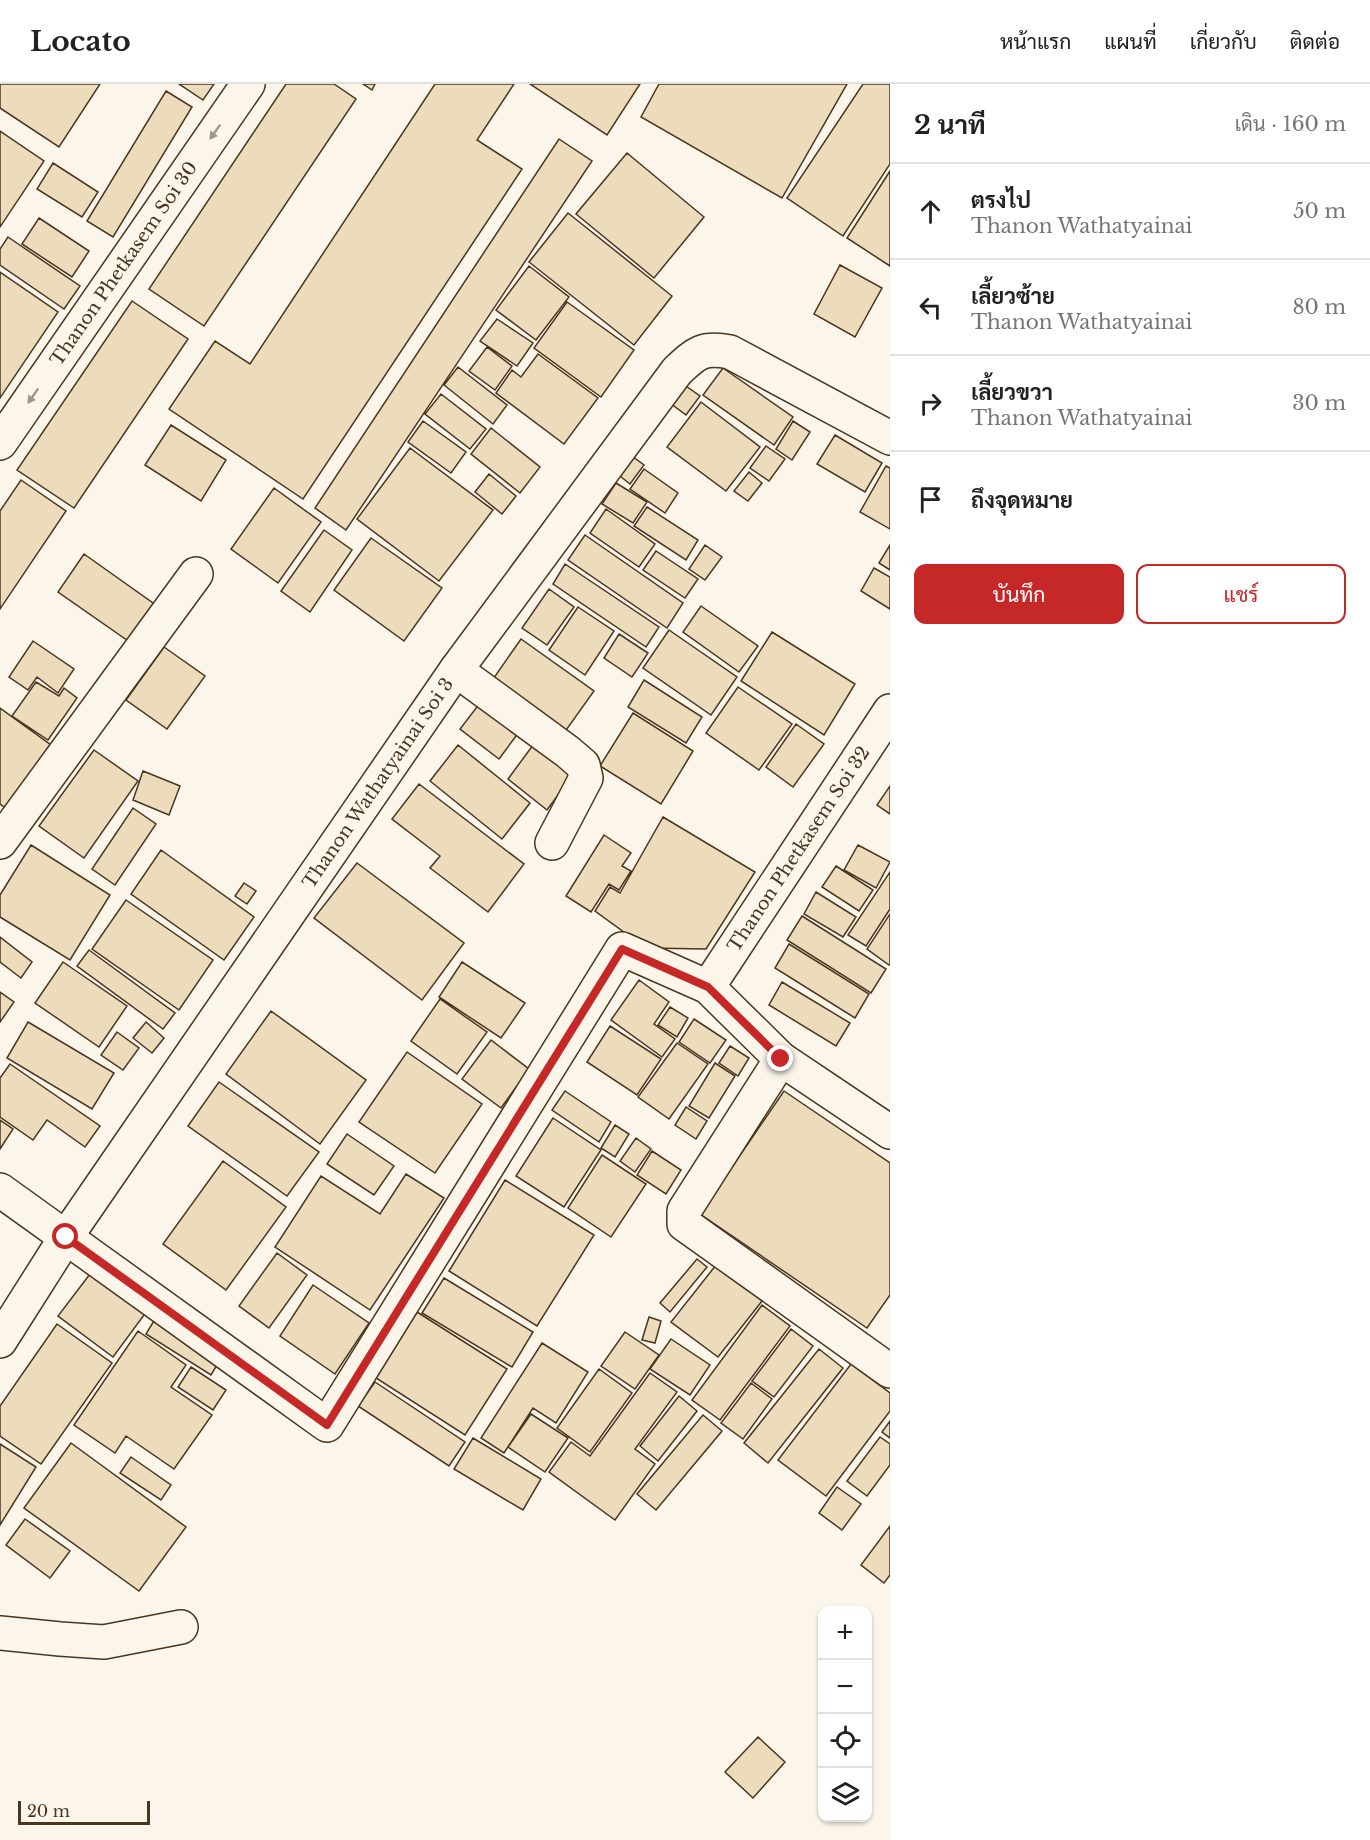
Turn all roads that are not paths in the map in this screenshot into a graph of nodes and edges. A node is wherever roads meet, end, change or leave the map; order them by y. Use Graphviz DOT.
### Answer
graph roads {
  1 [pos="248,84"];
  2 [pos="890,438"];
  3 [pos="0,443"];
  4 [pos="195,574"];
  5 [pos="456,670"];
  6 [pos="890,711"];
  7 [pos="0,842"];
  8 [pos="552,843"];
  9 [pos="708,987"];
  10 [pos="781,1059"];
  11 [pos="890,1132"];
  12 [pos="0,1190"];
  13 [pos="66,1237"];
  14 [pos="0,1341"];
  15 [pos="890,1371"];
  16 [pos="181,1627"];
  17 [pos="0,1633"];
  1 -- 3 [label="street, Thanon Phetkasem Soi 30, one-way"];
  2 -- 5 [label="street, Thanon Wathatyainai Soi 3"];
  4 -- 7 [label="street"];
  5 -- 8 [label="street"];
  5 -- 13 [label="street, Thanon Wathatyainai Soi 3"];
  6 -- 9 [label="street, Thanon Phetkasem Soi 32"];
  9 -- 10 [label="street"];
  9 -- 13 [label="street"];
  10 -- 11 [label="street"];
  10 -- 15 [label="street"];
  12 -- 13 [label="street"];
  13 -- 14 [label="street, Thanon Wathatyainai Soi 3"];
  16 -- 17 [label="street"];
}
